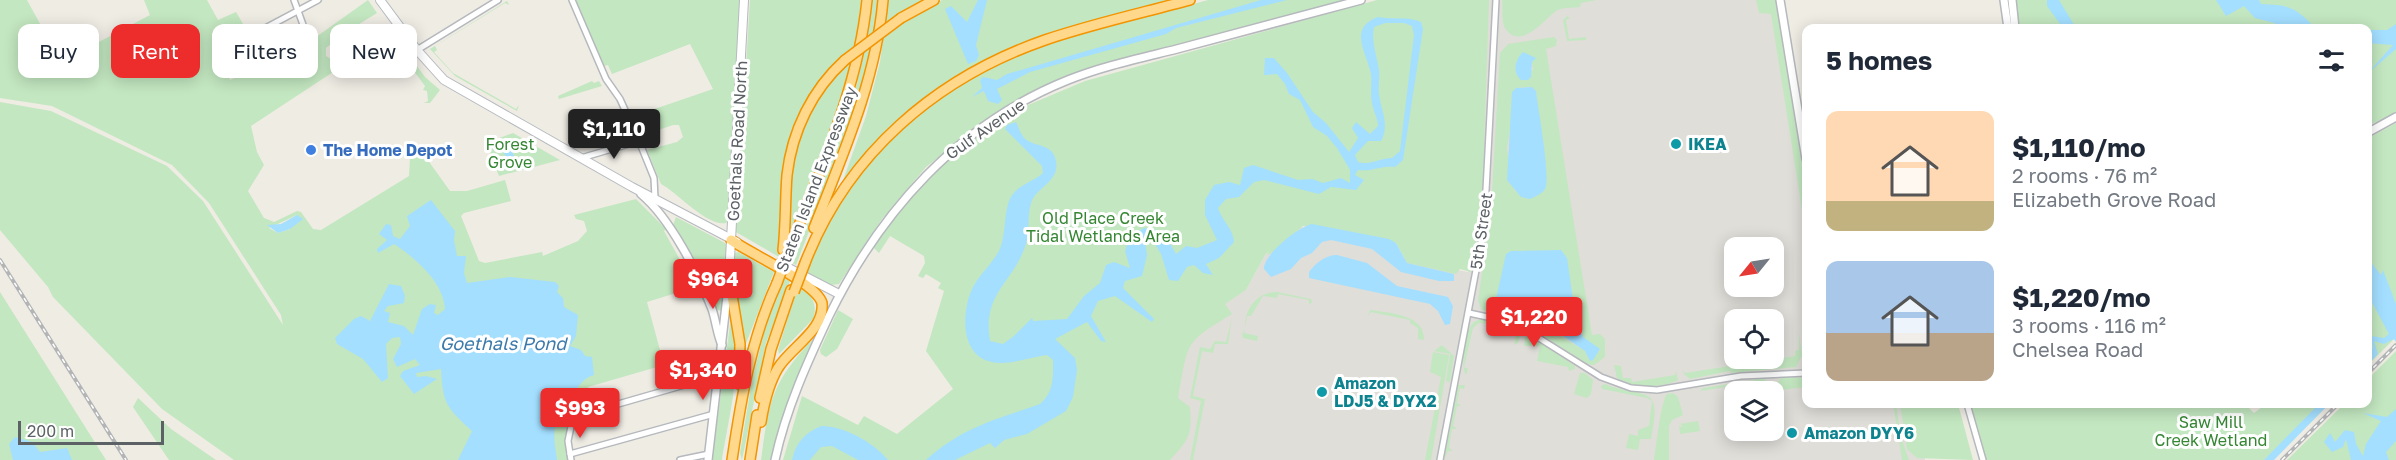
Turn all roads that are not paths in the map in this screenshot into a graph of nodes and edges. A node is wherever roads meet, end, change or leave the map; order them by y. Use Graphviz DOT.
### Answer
graph roads {
  1 [pos="294,0"];
  2 [pos="318,0"];
  3 [pos="380,0"];
  4 [pos="498,0"];
  5 [pos="572,0"];
  6 [pos="744,0"];
  7 [pos="867,0"];
  8 [pos="882,0"];
  9 [pos="934,0"];
  10 [pos="1190,0"];
  11 [pos="1361,0"];
  12 [pos="1496,0"];
  13 [pos="1780,0"];
  14 [pos="2004,0"];
  15 [pos="2012,0"];
  16 [pos="298,11"];
  17 [pos="273,24"];
  18 [pos="303,24"];
  19 [pos="398,24"];
  20 [pos="2007,24"];
  21 [pos="2015,24"];
  22 [pos="417,50"];
  23 [pos="2396,117"];
  24 [pos="2372,130"];
  25 [pos="1802,135"];
  26 [pos="639,141"];
  27 [pos="581,158"];
  28 [pos="632,187"];
  29 [pos="655,198"];
  30 [pos="676,209"];
  31 [pos="732,218"];
  32 [pos="672,229"];
  33 [pos="713,230"];
  34 [pos="731,240"];
  35 [pos="786,251"];
  36 [pos="803,262"];
  37 [pos="729,276"];
  38 [pos="839,294"];
  39 [pos="1469,313"];
  40 [pos="824,326"];
  41 [pos="722,345"];
  42 [pos="1802,373"];
  43 [pos="719,375"];
  44 [pos="1968,408"];
  45 [pos="714,414"];
  46 [pos="761,422"];
  47 [pos="737,425"];
  48 [pos="570,457"];
  49 [pos="709,457"];
  50 [pos="751,457"];
  51 [pos="680,460"];
  52 [pos="730,460"];
  53 [pos="775,460"];
  54 [pos="1440,460"];
  55 [pos="1983,460"];
  1 -- 16 [label="street"];
  2 -- 16 [label="street"];
  3 -- 19 [label="main road"];
  4 -- 22 [label="street"];
  5 -- 26 [label="street"];
  6 -- 31 [label="main road, Goethals Road North"];
  7 -- 35 [label="highway, Staten Island Expressway"];
  8 -- 36 [label="highway, Staten Island Expressway"];
  9 -- 35 [label="highway, bridge"];
  10 -- 36 [label="highway"];
  11 -- 38 [label="street, Gulf Avenue"];
  12 -- 39 [label="street, 5th Street"];
  13 -- 25 [label="street"];
  14 -- 20 [label="street"];
  15 -- 21 [label="street"];
  16 -- 17 [label="street"];
  16 -- 18 [label="street"];
  22 -- 27 [label="main road"];
  23 -- 24 [label="street"];
  26 -- 27 [label="street"];
  26 -- 29 [label="street"];
  27 -- 28 [label="main road"];
  28 -- 29 [label="main road"];
  28 -- 32 [label="street"];
  29 -- 30 [label="main road"];
  30 -- 32 [label="street"];
  30 -- 33 [label="main road"];
  31 -- 33 [label="main road"];
  31 -- 34 [label="main road, Goethals Road North"];
  32 -- 41 [label="street"];
  33 -- 34 [label="main road"];
  34 -- 37 [label="main road, Goethals Road North"];
  34 -- 38 [label="main road"];
  34 -- 46 [label="highway"];
  35 -- 47 [label="highway"];
  36 -- 50 [label="highway, Staten Island Expressway, bridge"];
  37 -- 41 [label="street, Goethals Road North"];
  37 -- 47 [label="highway"];
  38 -- 40 [label="street, Gulf Avenue"];
  39 -- 42 [label="street"];
  39 -- 54 [label="street, 5th Street"];
  40 -- 46 [label="highway"];
  40 -- 53 [label="street, Gulf Avenue"];
  41 -- 43 [label="street, Goethals Road North"];
  43 -- 45 [label="street, Goethals Road North"];
  43 -- 48 [label="street"];
  44 -- 55 [label="street"];
  45 -- 48 [label="street"];
  45 -- 49 [label="street, Goethals Road North"];
  46 -- 50 [label="highway"];
  47 -- 52 [label="highway"];
  49 -- 51 [label="street"];
}
